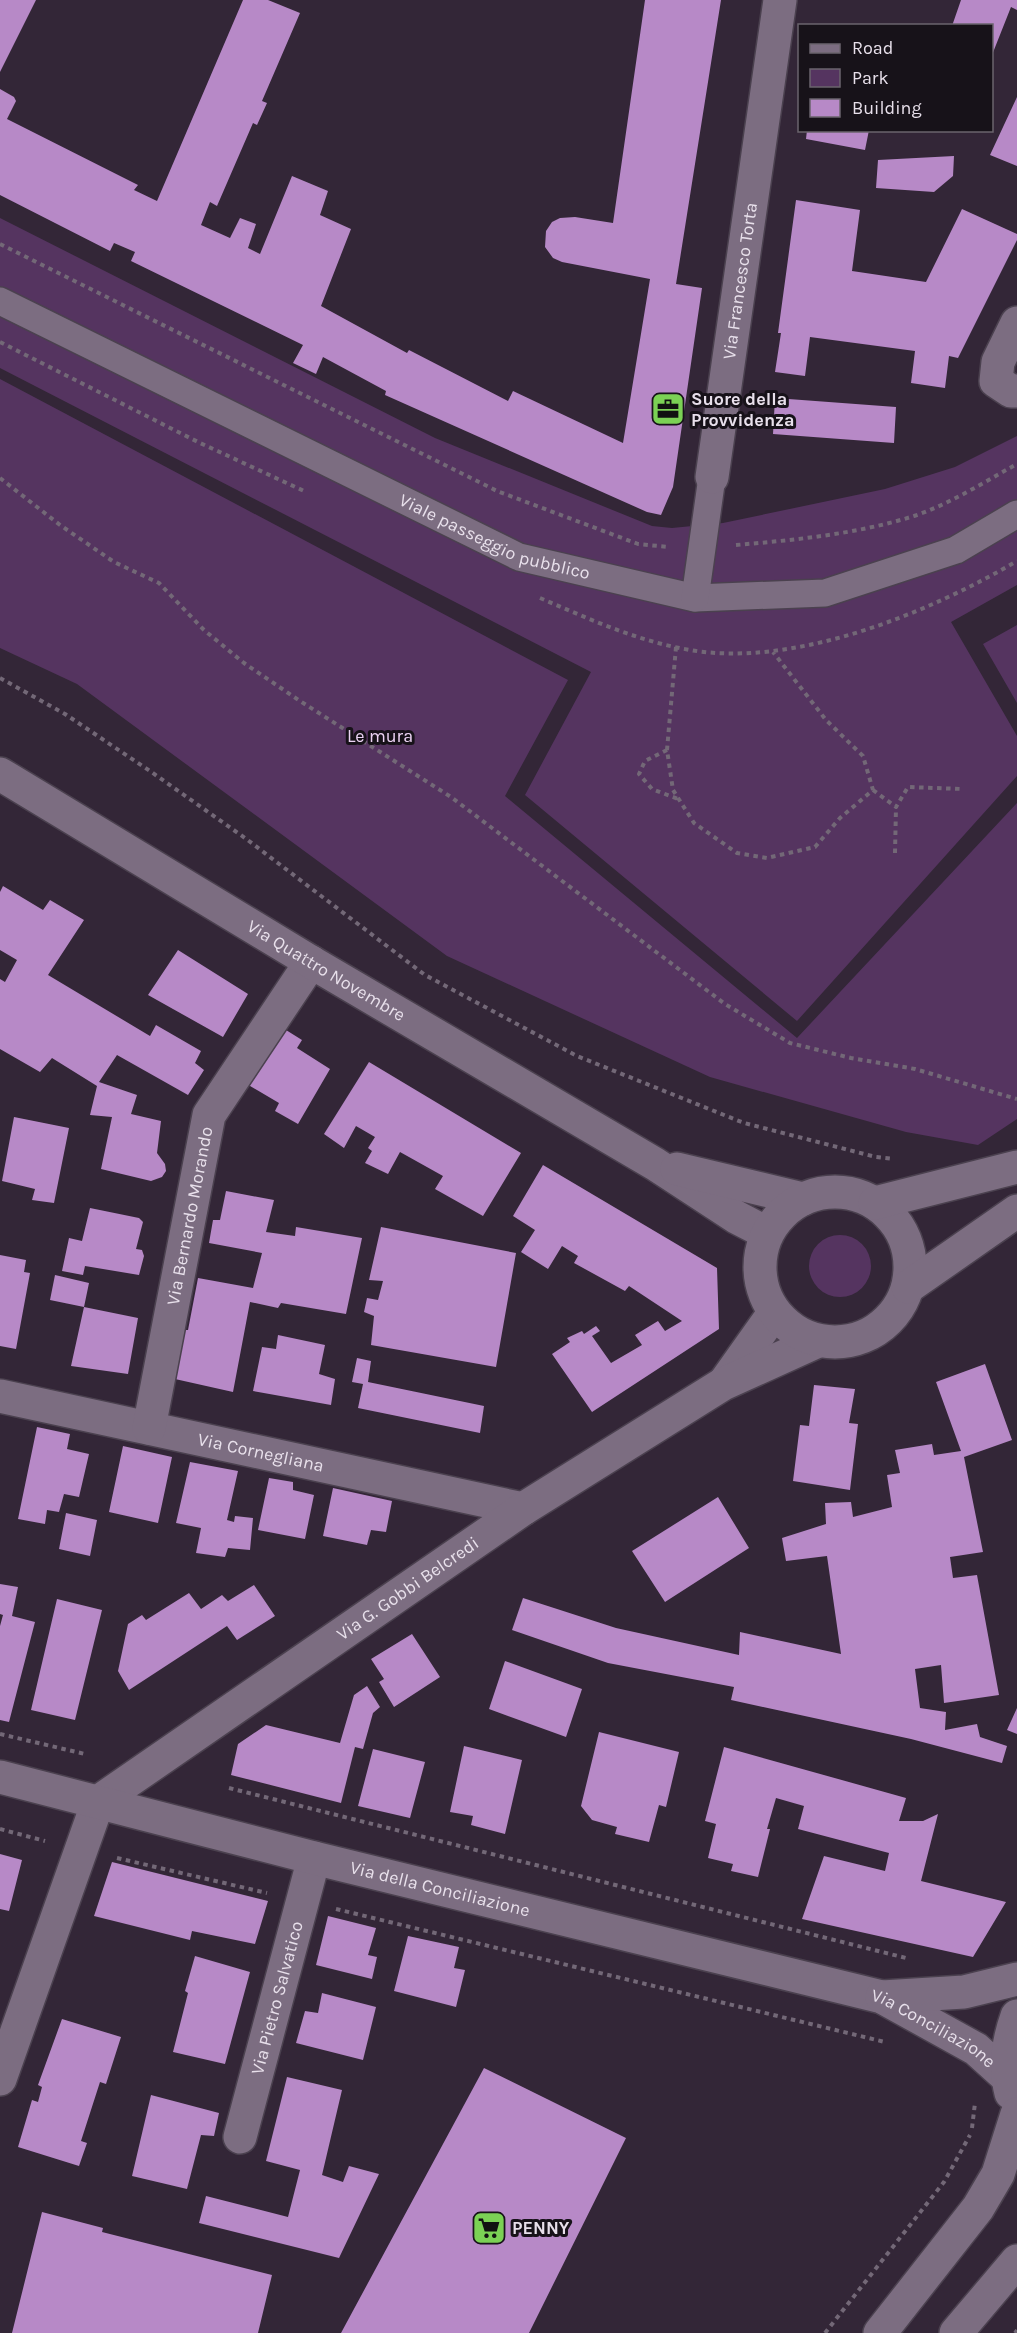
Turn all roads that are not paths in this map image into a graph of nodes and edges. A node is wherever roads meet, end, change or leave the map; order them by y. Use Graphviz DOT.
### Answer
graph roads {
  1 [pos="780,0"];
  2 [pos="0,301"];
  3 [pos="1017,323"];
  4 [pos="1017,391"];
  5 [pos="712,477"];
  6 [pos="1017,514"];
  7 [pos="695,598"];
  8 [pos="0,774"];
  9 [pos="311,962"];
  10 [pos="655,1164"];
  11 [pos="1017,1167"];
  12 [pos="803,1199"];
  13 [pos="875,1203"];
  14 [pos="1017,1212"];
  15 [pos="767,1233"];
  16 [pos="908,1287"];
  17 [pos="774,1313"];
  18 [pos="818,1341"];
  19 [pos="723,1384"];
  20 [pos="0,1396"];
  21 [pos="149,1428"];
  22 [pos="523,1509"];
  23 [pos="0,1777"];
  24 [pos="98,1802"];
  25 [pos="314,1858"];
  26 [pos="1017,1978"];
  27 [pos="882,1997"];
  28 [pos="1017,2016"];
  29 [pos="1007,2077"];
  30 [pos="0,2079"];
  31 [pos="1017,2114"];
  32 [pos="240,2137"];
  33 [pos="1017,2261"];
  34 [pos="880,2333"];
  35 [pos="956,2333"];
  1 -- 5 [label="main road, Via Francesco Torta"];
  2 -- 7 [label="street, Viale passeggio pubblico"];
  3 -- 4 [label="main road"];
  5 -- 7 [label="street, Via Francesco Torta"];
  6 -- 7 [label="street, Viale passeggio pubblico"];
  8 -- 9 [label="main road, Via Quattro Novembre"];
  9 -- 10 [label="main road, Via Quattro Novembre"];
  9 -- 21 [label="main road, Via Bernardo Morando"];
  10 -- 12 [label="main road, Via Quattro Novembre"];
  10 -- 15 [label="main road, Via Quattro Novembre"];
  11 -- 13 [label="main road"];
  12 -- 13 [label="main road"];
  12 -- 15 [label="main road"];
  13 -- 16 [label="main road"];
  14 -- 16 [label="main road"];
  15 -- 17 [label="main road"];
  16 -- 18 [label="main road"];
  17 -- 18 [label="main road"];
  17 -- 19 [label="main road, Via G. Gobbi Belcredi"];
  18 -- 19 [label="main road, Via G. Gobbi Belcredi"];
  19 -- 22 [label="main road, Via G. Gobbi Belcredi"];
  20 -- 21 [label="main road, Via Cornegliana"];
  21 -- 22 [label="main road, Via Cornegliana"];
  22 -- 24 [label="main road, Via G. Gobbi Belcredi"];
  23 -- 24 [label="main road, Via della Conciliazione"];
  24 -- 25 [label="main road, Via della Conciliazione"];
  24 -- 30 [label="main road"];
  25 -- 27 [label="main road, Via della Conciliazione"];
  25 -- 32 [label="main road, Via Pietro Salvatico"];
  26 -- 27 [label="main road, Via Conciliazione"];
  27 -- 29 [label="main road, Via Conciliazione"];
  28 -- 29 [label="main road, Via Conciliazione"];
  29 -- 31 [label="main road, Via Conciliazione"];
  31 -- 34 [label="main road"];
  33 -- 35 [label="main road"];
}
